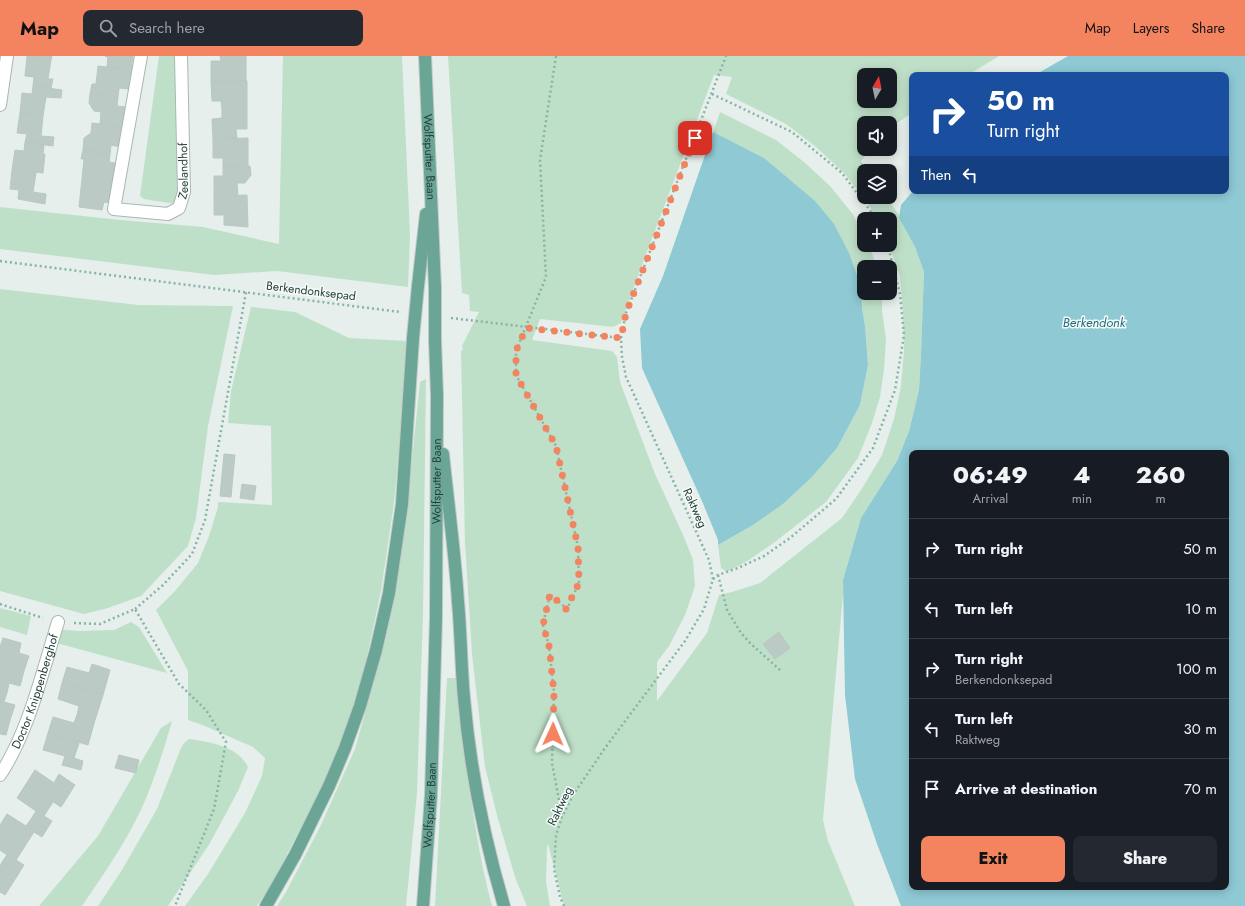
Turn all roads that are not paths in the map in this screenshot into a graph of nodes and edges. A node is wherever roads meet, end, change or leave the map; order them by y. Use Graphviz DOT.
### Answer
graph roads {
  1 [pos="6,56"];
  2 [pos="141,56"];
  3 [pos="181,56"];
  4 [pos="425,56"];
  5 [pos="0,105"];
  6 [pos="431,177"];
  7 [pos="437,396"];
  8 [pos="58,622"];
  9 [pos="5,759"];
  10 [pos="0,775"];
  11 [pos="266,906"];
  12 [pos="423,906"];
  13 [pos="504,906"];
  1 -- 5 [label="street"];
  2 -- 3 [label="street, Zeelandhof"];
  4 -- 6 [label="main road, Wolfsputter Baan"];
  6 -- 7 [label="main road, Wolfsputter Baan, bridge"];
  6 -- 11 [label="main road, bridge"];
  7 -- 12 [label="main road, Wolfsputter Baan"];
  7 -- 13 [label="main road"];
  8 -- 9 [label="street, Doctor Knippenberghof"];
  9 -- 10 [label="street, Doctor Knippenberghof"];
}
